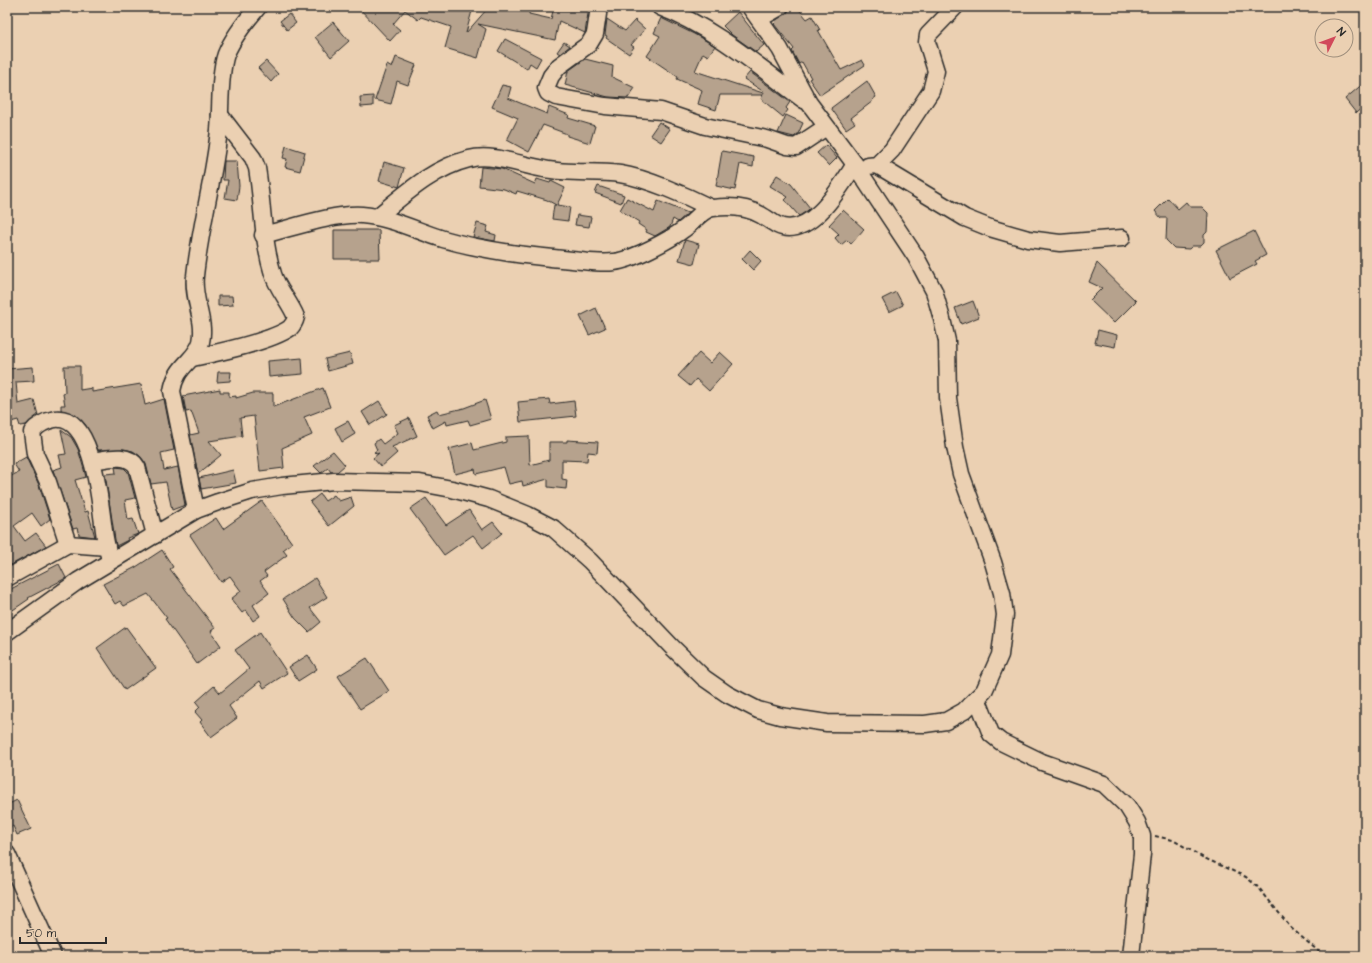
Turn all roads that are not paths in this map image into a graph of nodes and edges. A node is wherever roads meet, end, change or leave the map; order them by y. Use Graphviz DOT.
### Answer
graph roads {
  1 [pos="258,7"];
  2 [pos="599,7"];
  3 [pos="660,7"];
  4 [pos="780,7"];
  5 [pos="955,7"];
  6 [pos="754,13"];
  7 [pos="809,103"];
  8 [pos="220,115"];
  9 [pos="826,127"];
  10 [pos="853,161"];
  11 [pos="877,165"];
  12 [pos="711,208"];
  13 [pos="377,217"];
  14 [pos="263,235"];
  15 [pos="1122,238"];
  16 [pos="192,358"];
  17 [pos="92,461"];
  18 [pos="196,510"];
  19 [pos="155,535"];
  20 [pos="68,544"];
  21 [pos="109,554"];
  22 [pos="7,578"];
  23 [pos="7,632"];
  24 [pos="977,698"];
  25 [pos="7,854"];
  26 [pos="53,956"];
  27 [pos="1131,956"];
  1 -- 8 [label="street"];
  2 -- 9 [label="street"];
  3 -- 7 [label="street"];
  4 -- 6 [label="street"];
  5 -- 11 [label="street"];
  6 -- 7 [label="street"];
  7 -- 9 [label="street"];
  8 -- 14 [label="street"];
  8 -- 16 [label="street"];
  9 -- 10 [label="street"];
  10 -- 11 [label="street"];
  10 -- 12 [label="street"];
  10 -- 24 [label="street"];
  11 -- 15 [label="street"];
  12 -- 13 [label="street"];
  12 -- 13 [label="street"];
  13 -- 14 [label="street"];
  14 -- 16 [label="street"];
  16 -- 18 [label="street"];
  17 -- 19 [label="street"];
  17 -- 20 [label="street"];
  17 -- 21 [label="street"];
  18 -- 19 [label="street"];
  18 -- 24 [label="street"];
  19 -- 21 [label="street"];
  20 -- 21 [label="street"];
  20 -- 22 [label="street"];
  21 -- 23 [label="street"];
  24 -- 27 [label="street"];
  25 -- 26 [label="street"];
}
